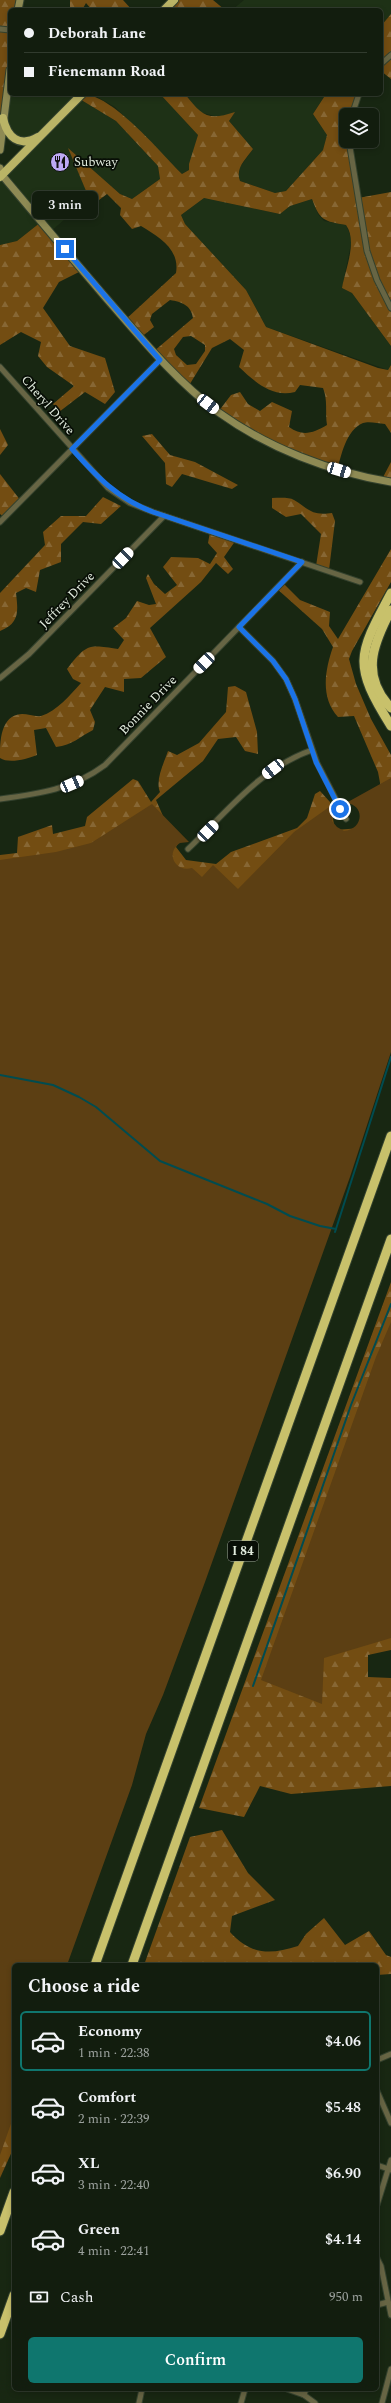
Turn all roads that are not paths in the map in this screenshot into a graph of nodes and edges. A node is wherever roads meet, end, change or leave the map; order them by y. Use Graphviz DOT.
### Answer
graph roads {
  1 [pos="174,0"];
  2 [pos="166,8"];
  3 [pos="391,55"];
  4 [pos="383,62"];
  5 [pos="8,86"];
  6 [pos="80,96"];
  7 [pos="358,96"];
  8 [pos="354,108"];
  9 [pos="4,118"];
  10 [pos="42,134"];
  11 [pos="350,148"];
  12 [pos="0,150"];
  13 [pos="1,174"];
  14 [pos="391,308"];
  15 [pos="160,360"];
  16 [pos="0,367"];
  17 [pos="72,449"];
  18 [pos="391,482"];
  19 [pos="164,516"];
  20 [pos="0,522"];
  21 [pos="302,562"];
  22 [pos="360,582"];
  23 [pos="391,593"];
  24 [pos="391,610"];
  25 [pos="239,627"];
  26 [pos="0,678"];
  27 [pos="391,708"];
  28 [pos="391,726"];
  29 [pos="312,750"];
  30 [pos="0,799"];
  31 [pos="346,819"];
  32 [pos="188,849"];
  33 [pos="391,1136"];
  34 [pos="391,1239"];
  35 [pos="96,1963"];
  36 [pos="133,1963"];
  37 [pos="391,2054"];
  38 [pos="379,2059"];
  39 [pos="379,2096"];
  40 [pos="391,2123"];
  41 [pos="391,2160"];
  42 [pos="379,2166"];
  43 [pos="390,2170"];
  44 [pos="12,2198"];
  45 [pos="379,2200"];
  46 [pos="0,2231"];
  47 [pos="379,2262"];
  48 [pos="12,2301"];
  49 [pos="388,2302"];
  50 [pos="379,2304"];
  51 [pos="391,2315"];
  52 [pos="0,2334"];
  53 [pos="391,2369"];
  54 [pos="142,2391"];
  55 [pos="244,2391"];
  56 [pos="293,2391"];
  57 [pos="305,2391"];
  58 [pos="304,2395"];
  59 [pos="139,2403"];
  60 [pos="241,2403"];
  61 [pos="315,2403"];
  62 [pos="382,2403"];
  1 -- 2 [label="highway"];
  3 -- 4 [label="street"];
  5 -- 9 [label="main road"];
  6 -- 10 [label="highway"];
  7 -- 8 [label="street"];
  9 -- 10 [label="highway"];
  9 -- 12 [label="main road"];
  10 -- 13 [label="highway"];
  11 -- 14 [label="street"];
  13 -- 15 [label="main road"];
  15 -- 17 [label="street"];
  15 -- 18 [label="main road"];
  16 -- 17 [label="street, Cheryl Drive"];
  17 -- 19 [label="street, Cheryl Drive"];
  17 -- 20 [label="street"];
  19 -- 21 [label="street, Cheryl Drive"];
  19 -- 26 [label="street, Jeffrey Drive"];
  21 -- 22 [label="street, Cheryl Drive"];
  21 -- 25 [label="street, Bonnie Drive"];
  23 -- 28 [label="highway"];
  24 -- 27 [label="highway"];
  25 -- 29 [label="street"];
  25 -- 30 [label="street, Bonnie Drive"];
  29 -- 31 [label="street"];
  29 -- 32 [label="street"];
  33 -- 35 [label="highway, I 84"];
  34 -- 36 [label="highway, I 84"];
  37 -- 38 [label="street"];
  39 -- 40 [label="street"];
  41 -- 43 [label="street"];
  42 -- 43 [label="street"];
  43 -- 45 [label="street"];
  44 -- 46 [label="highway"];
  47 -- 49 [label="street"];
  48 -- 52 [label="highway"];
  49 -- 50 [label="street"];
  49 -- 51 [label="street"];
  53 -- 62 [label="street"];
  54 -- 59 [label="street"];
  55 -- 60 [label="street"];
  56 -- 58 [label="street"];
  57 -- 58 [label="street"];
  58 -- 61 [label="street"];
}
